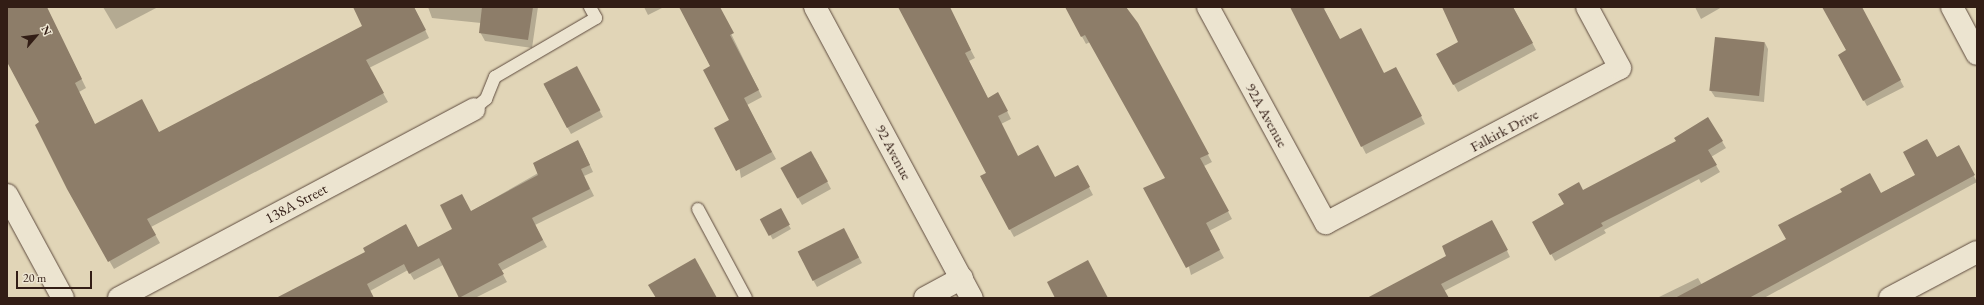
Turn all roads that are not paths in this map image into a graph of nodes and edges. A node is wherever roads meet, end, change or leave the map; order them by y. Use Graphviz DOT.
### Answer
graph roads {
  1 [pos="590,7"];
  2 [pos="815,7"];
  3 [pos="1208,7"];
  4 [pos="1587,7"];
  5 [pos="1952,7"];
  6 [pos="1977,54"];
  7 [pos="474,109"];
  8 [pos="7,195"];
  9 [pos="698,209"];
  10 [pos="1326,223"];
  11 [pos="1977,252"];
  12 [pos="962,278"];
  13 [pos="63,298"];
  14 [pos="119,298"];
  15 [pos="746,298"];
  16 [pos="925,298"];
  17 [pos="972,298"];
  18 [pos="1890,298"];
  1 -- 7 [label="lane"];
  2 -- 12 [label="street, 92 Avenue"];
  3 -- 10 [label="street, 92A Avenue"];
  4 -- 10 [label="street, Falkirk Drive"];
  5 -- 6 [label="street"];
  7 -- 14 [label="street, 138A Street"];
  8 -- 13 [label="street"];
  9 -- 15 [label="lane"];
  11 -- 18 [label="street"];
  12 -- 16 [label="street"];
  12 -- 17 [label="street, 92 Avenue"];
}
